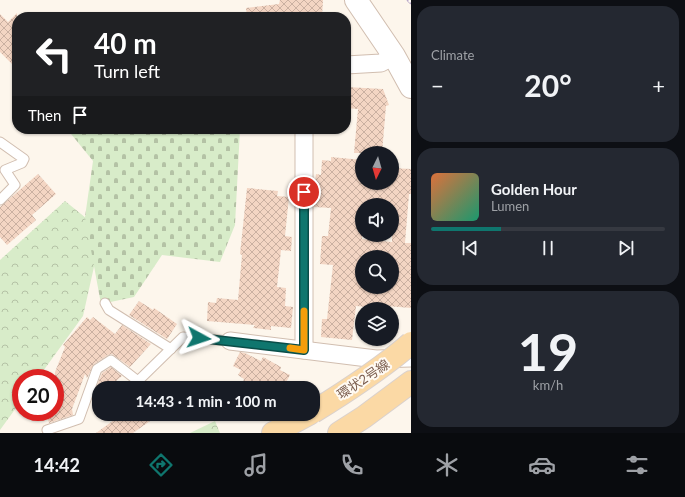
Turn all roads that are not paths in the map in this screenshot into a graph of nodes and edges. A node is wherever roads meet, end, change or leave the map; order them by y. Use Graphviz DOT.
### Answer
graph roads {
  1 [pos="356,0"];
  2 [pos="394,56"];
  3 [pos="351,65"];
  4 [pos="411,87"];
  5 [pos="304,134"];
  6 [pos="0,142"];
  7 [pos="0,200"];
  8 [pos="105,303"];
  9 [pos="230,341"];
  10 [pos="411,343"];
  11 [pos="171,348"];
  12 [pos="304,350"];
  13 [pos="411,358"];
  14 [pos="411,382"];
  15 [pos="320,407"];
  16 [pos="296,421"];
  17 [pos="47,430"];
  18 [pos="274,433"];
  19 [pos="339,433"];
  1 -- 2 [label="street"];
  2 -- 3 [label="street"];
  2 -- 4 [label="street"];
  5 -- 12 [label="street"];
  6 -- 7 [label="lane"];
  8 -- 11 [label="lane"];
  9 -- 11 [label="lane"];
  9 -- 12 [label="street"];
  10 -- 15 [label="main road, 環状2号線, bridge"];
  11 -- 17 [label="lane"];
  12 -- 13 [label="street"];
  14 -- 19 [label="main road"];
  16 -- 18 [label="main road"];
}
